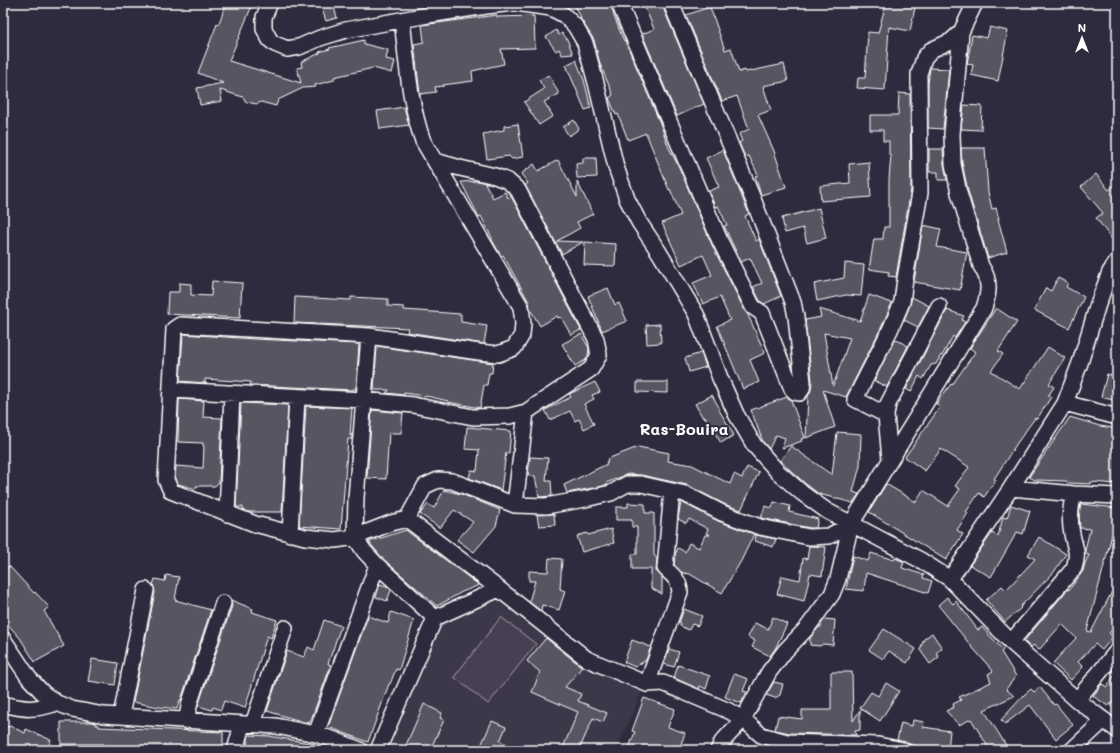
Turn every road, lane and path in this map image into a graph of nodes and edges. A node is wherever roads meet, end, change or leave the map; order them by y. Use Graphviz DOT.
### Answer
graph roads {
  1 [pos="270,3"];
  2 [pos="444,3"];
  3 [pos="514,3"];
  4 [pos="619,3"];
  5 [pos="671,3"];
  6 [pos="974,3"];
  7 [pos="552,5"];
  8 [pos="428,15"];
  9 [pos="402,20"];
  10 [pos="961,32"];
  11 [pos="435,161"];
  12 [pos="1117,262"];
  13 [pos="939,306"];
  14 [pos="369,336"];
  15 [pos="171,390"];
  16 [pos="232,393"];
  17 [pos="297,397"];
  18 [pos="364,400"];
  19 [pos="1065,403"];
  20 [pos="526,412"];
  21 [pos="886,415"];
  22 [pos="1117,417"];
  23 [pos="890,460"];
  24 [pos="1011,488"];
  25 [pos="672,491"];
  26 [pos="1074,494"];
  27 [pos="1117,496"];
  28 [pos="515,505"];
  29 [pos="227,514"];
  30 [pos="407,519"];
  31 [pos="851,524"];
  32 [pos="290,534"];
  33 [pos="355,538"];
  34 [pos="377,565"];
  35 [pos="950,579"];
  36 [pos="499,589"];
  37 [pos="146,590"];
  38 [pos="223,603"];
  39 [pos="435,618"];
  40 [pos="285,628"];
  41 [pos="3,639"];
  42 [pos="1011,642"];
  43 [pos="1117,651"];
  44 [pos="647,684"];
  45 [pos="1077,700"];
  46 [pos="57,703"];
  47 [pos="3,704"];
  48 [pos="121,716"];
  49 [pos="743,719"];
  50 [pos="1104,720"];
  51 [pos="186,721"];
  52 [pos="248,724"];
  53 [pos="1117,730"];
  54 [pos="316,734"];
  55 [pos="235,750"];
  56 [pos="360,750"];
  57 [pos="378,750"];
  58 [pos="718,750"];
  59 [pos="903,750"];
  60 [pos="1072,750"];
  1 -- 9 [label="street"];
  2 -- 8 [label="street"];
  3 -- 7 [label="street"];
  3 -- 8 [label="street"];
  4 -- 5 [label="street"];
  6 -- 10 [label="street"];
  7 -- 31 [label="street"];
  8 -- 9 [label="street"];
  9 -- 11 [label="street"];
  10 -- 21 [label="street"];
  10 -- 23 [label="street"];
  11 -- 14 [label="street"];
  11 -- 20 [label="street"];
  12 -- 19 [label="street"];
  13 -- 21 [label="street"];
  14 -- 15 [label="street"];
  14 -- 18 [label="street"];
  15 -- 16 [label="street"];
  15 -- 29 [label="street"];
  16 -- 17 [label="street"];
  16 -- 29 [label="street"];
  17 -- 18 [label="street"];
  17 -- 32 [label="street"];
  18 -- 20 [label="street"];
  18 -- 33 [label="street"];
  19 -- 22 [label="street"];
  19 -- 24 [label="street"];
  20 -- 28 [label="street"];
  21 -- 23 [label="street"];
  23 -- 31 [label="street"];
  24 -- 26 [label="street"];
  24 -- 35 [label="street"];
  25 -- 28 [label="street"];
  25 -- 31 [label="street"];
  25 -- 44 [label="street"];
  26 -- 27 [label="street"];
  26 -- 42 [label="street"];
  28 -- 30 [label="street"];
  29 -- 32 [label="street"];
  30 -- 33 [label="street"];
  30 -- 36 [label="street"];
  31 -- 35 [label="street"];
  31 -- 49 [label="street"];
  32 -- 33 [label="street"];
  33 -- 34 [label="street"];
  34 -- 39 [label="street"];
  34 -- 54 [label="street"];
  35 -- 42 [label="street"];
  36 -- 39 [label="street"];
  36 -- 44 [label="street"];
  37 -- 48 [label="street"];
  38 -- 51 [label="street"];
  39 -- 57 [label="street"];
  40 -- 52 [label="street"];
  41 -- 46 [label="street"];
  42 -- 45 [label="street"];
  43 -- 45 [label="street"];
  44 -- 49 [label="street"];
  45 -- 50 [label="street"];
  46 -- 47 [label="street"];
  46 -- 48 [label="street"];
  48 -- 51 [label="street"];
  49 -- 58 [label="street"];
  49 -- 59 [label="street"];
  50 -- 53 [label="street"];
  50 -- 60 [label="street"];
  51 -- 52 [label="street"];
  52 -- 54 [label="street"];
  52 -- 55 [label="street"];
  54 -- 56 [label="street"];
}
